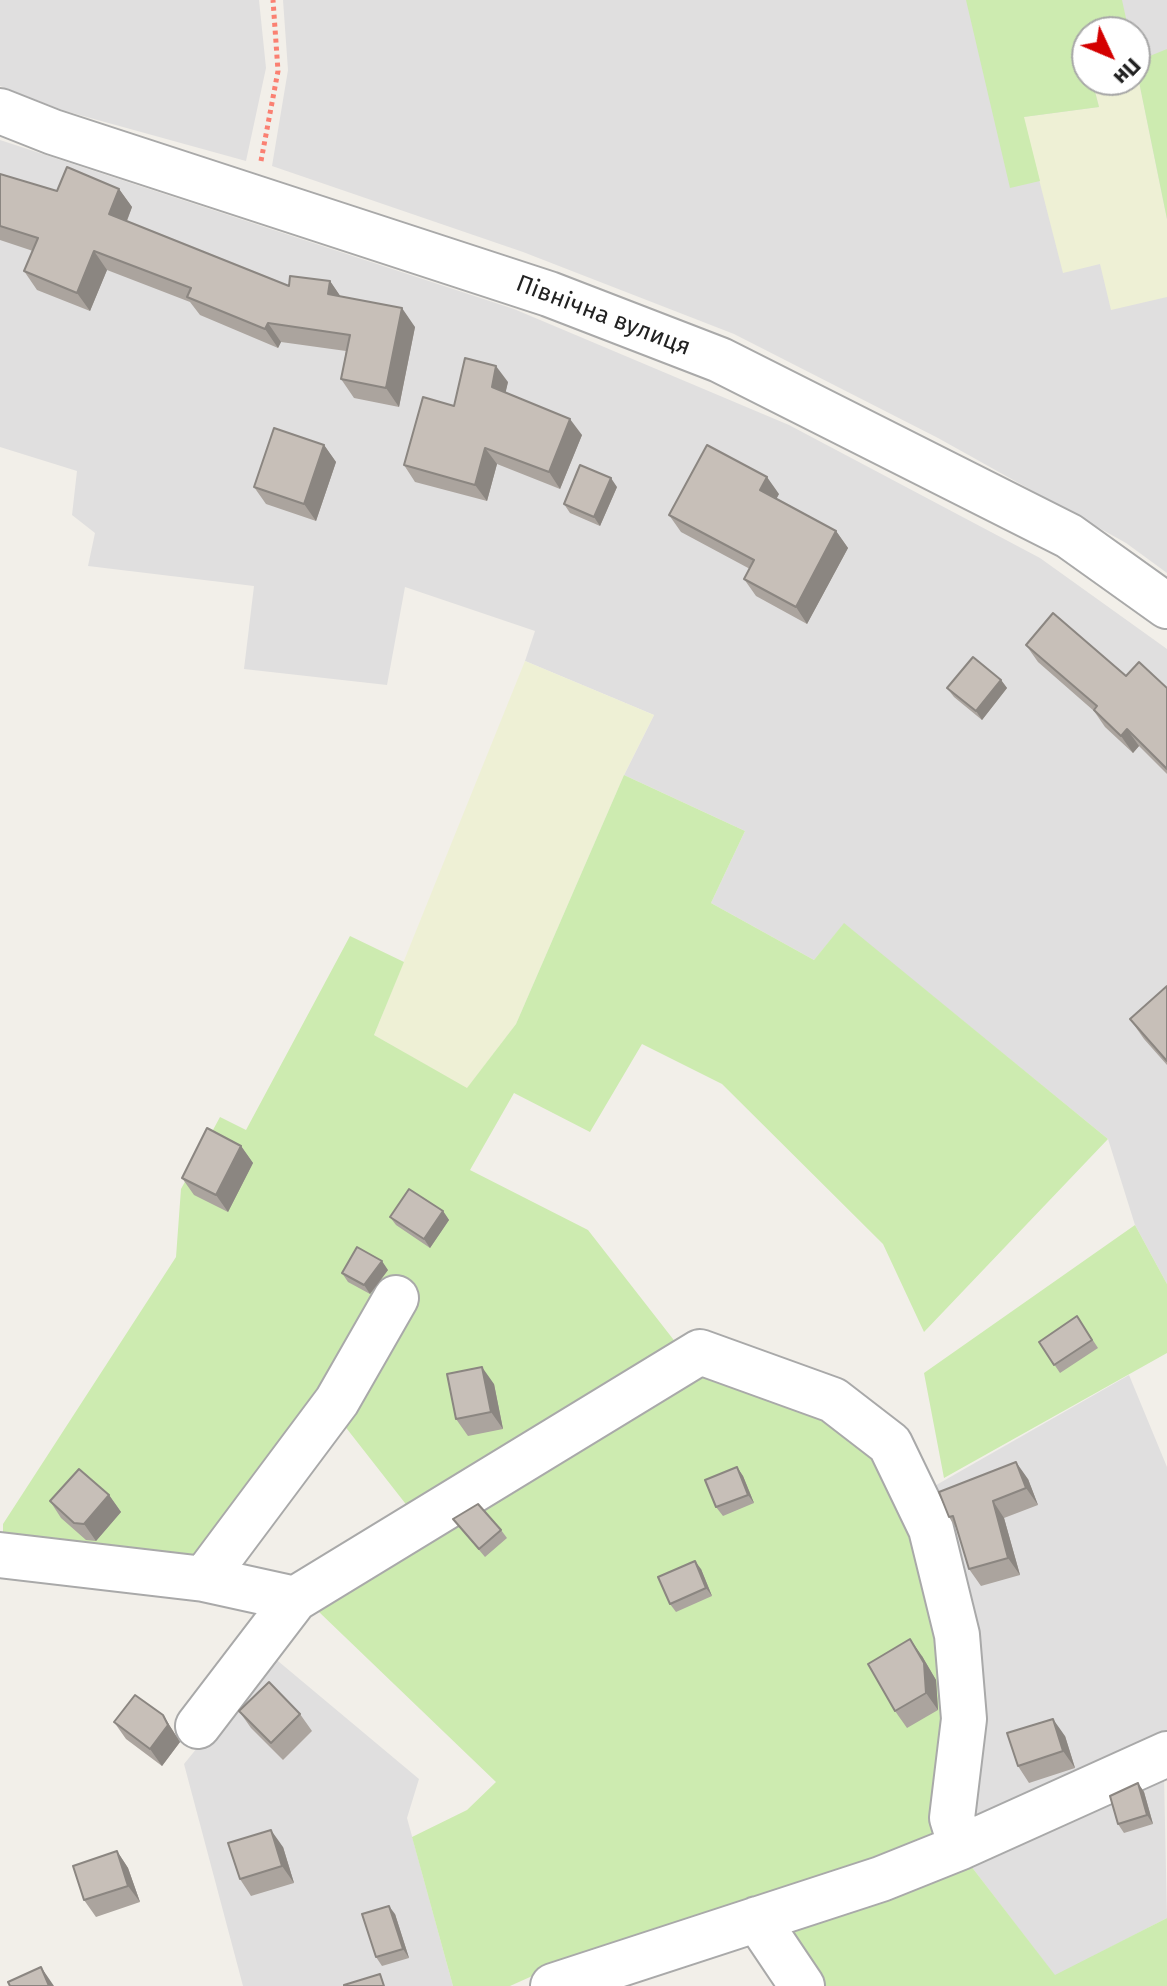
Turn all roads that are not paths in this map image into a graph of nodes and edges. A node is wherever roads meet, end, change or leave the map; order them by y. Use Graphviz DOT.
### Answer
graph roads {
  1 [pos="0,111"];
  2 [pos="1167,606"];
  3 [pos="396,1298"];
  4 [pos="0,1555"];
  5 [pos="204,1579"];
  6 [pos="295,1599"];
  7 [pos="198,1726"];
  8 [pos="1167,1754"];
  9 [pos="961,1847"];
  10 [pos="757,1919"];
  11 [pos="553,1986"];
  12 [pos="802,1986"];
  1 -- 2 [label="street, Північна вулиця"];
  3 -- 5 [label="street"];
  4 -- 5 [label="street"];
  5 -- 6 [label="street"];
  6 -- 7 [label="street"];
  6 -- 9 [label="street"];
  8 -- 9 [label="street"];
  9 -- 10 [label="street"];
  10 -- 11 [label="street"];
  10 -- 12 [label="street"];
}
